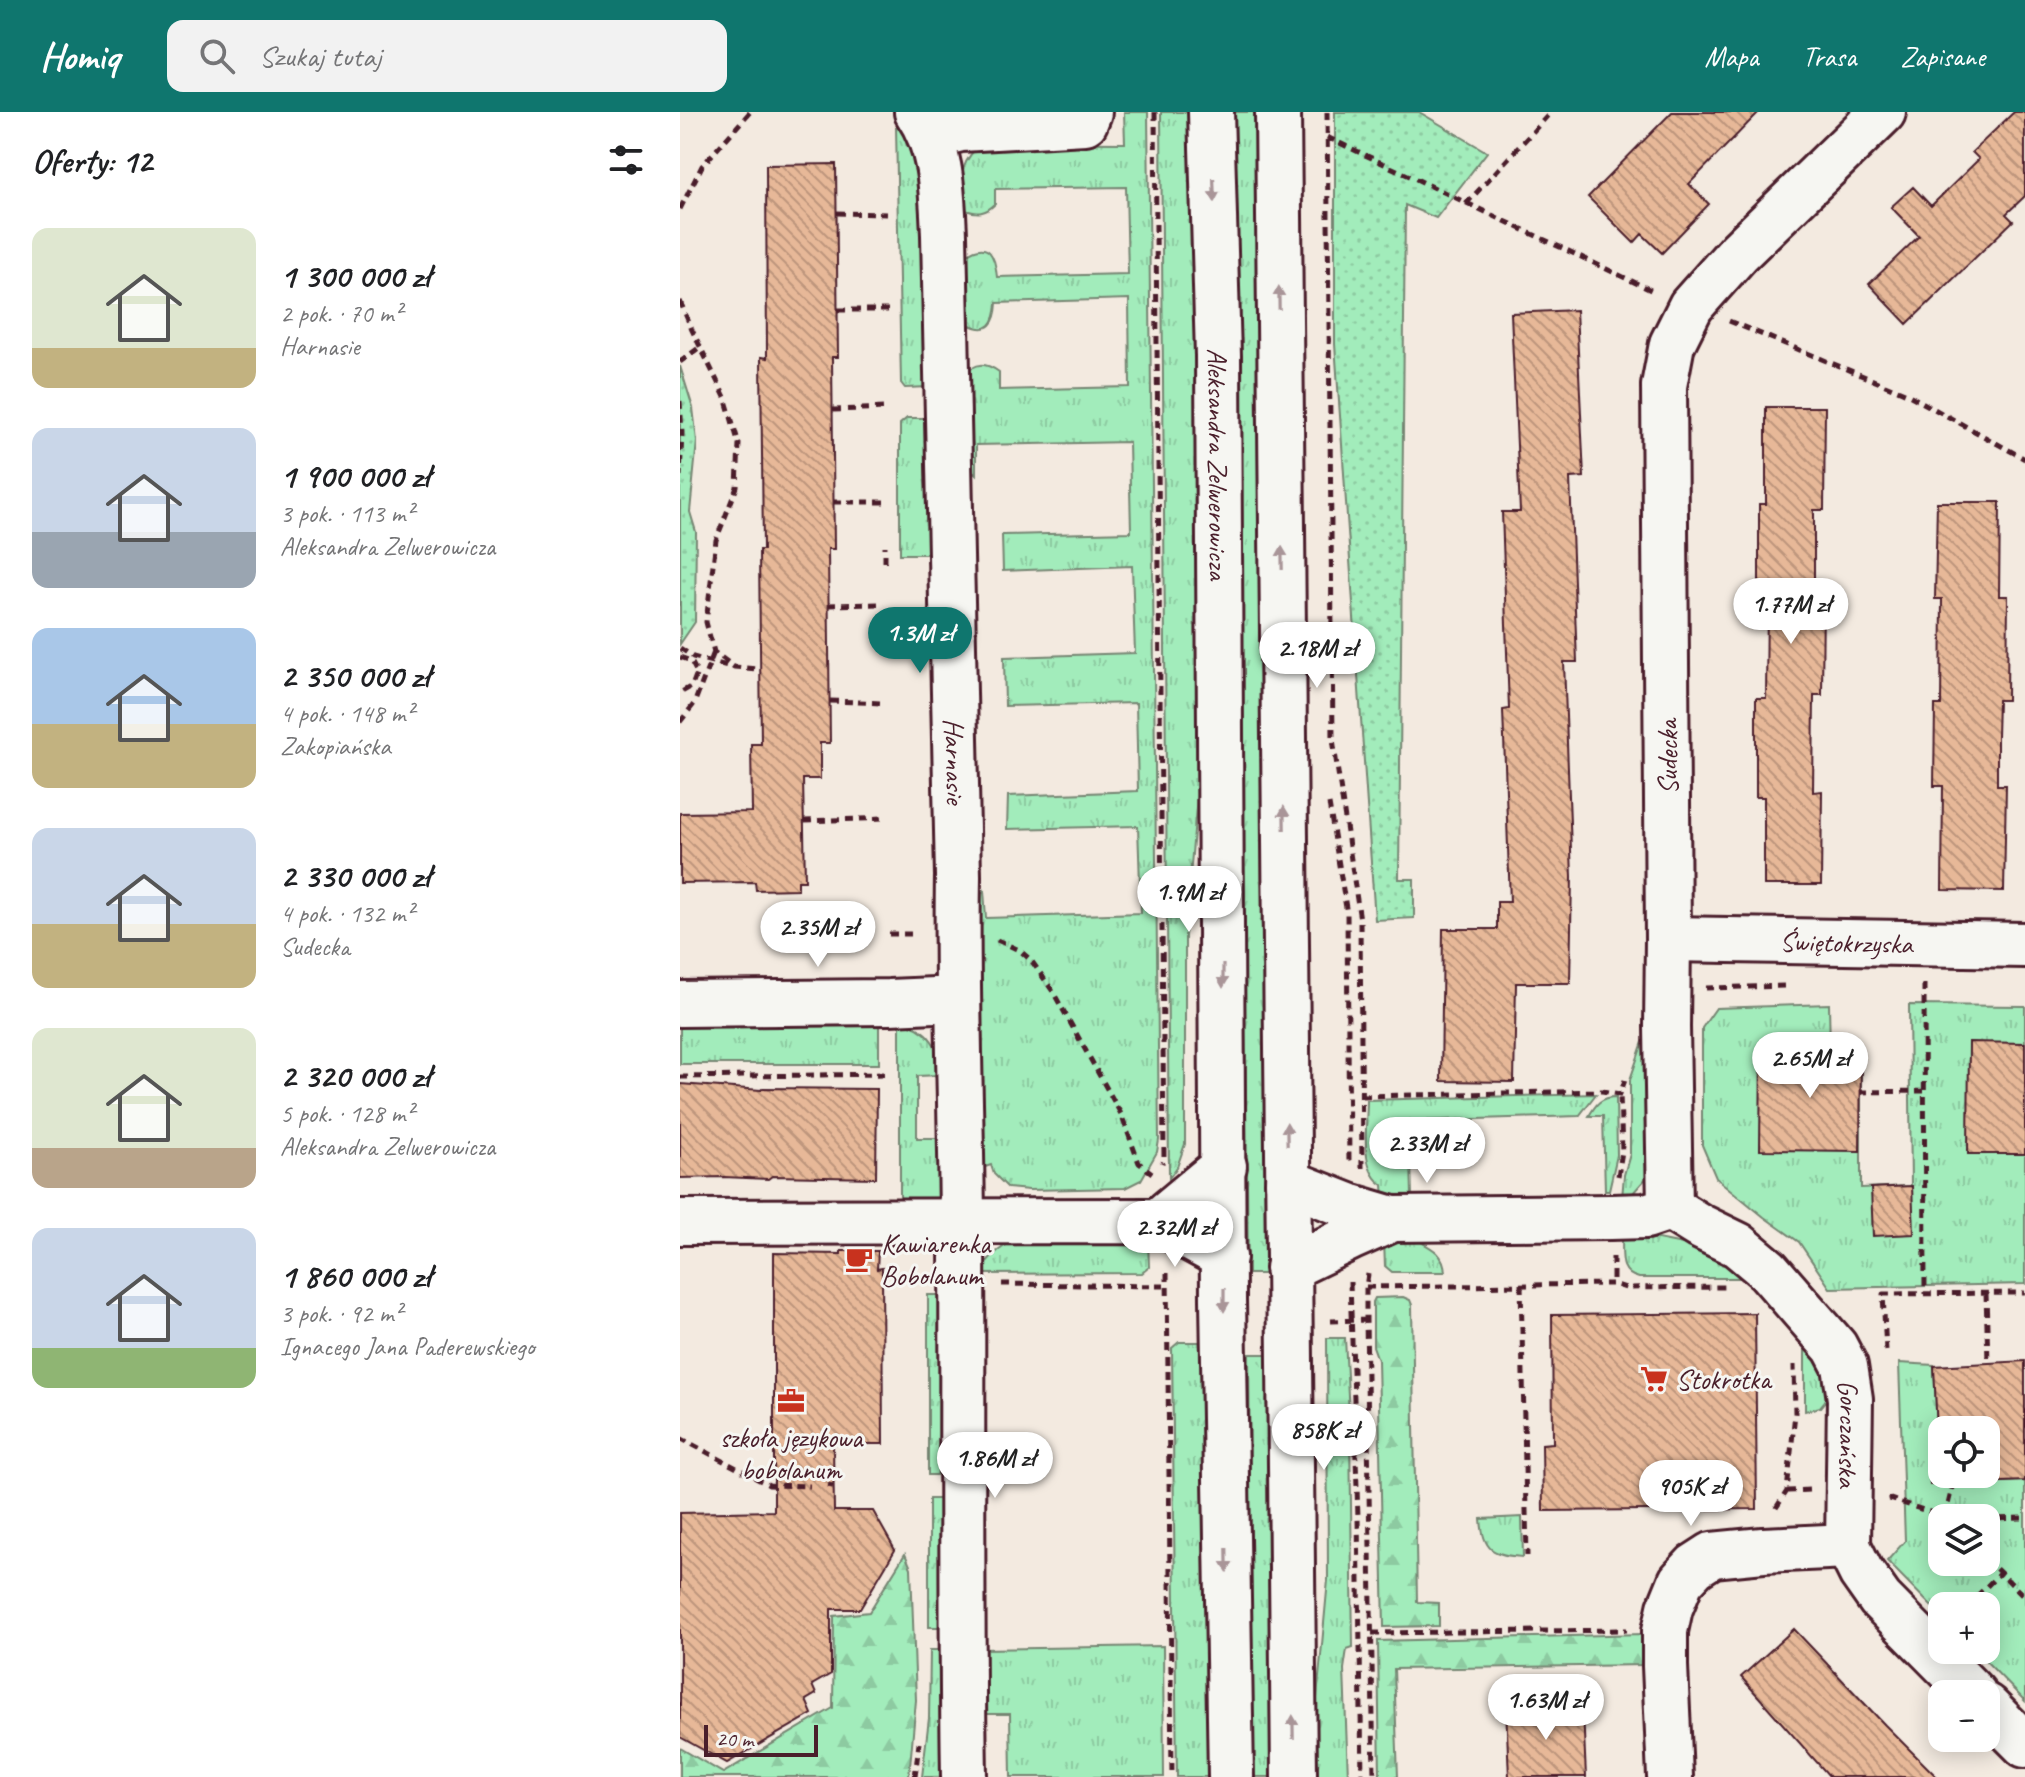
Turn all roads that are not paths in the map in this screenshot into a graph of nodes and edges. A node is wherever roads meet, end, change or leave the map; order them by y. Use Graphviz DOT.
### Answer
graph roads {
  1 [pos="1089,112"];
  2 [pos="1211,112"];
  3 [pos="1278,112"];
  4 [pos="1883,112"];
  5 [pos="924,124"];
  6 [pos="1680,940"];
  7 [pos="2025,945"];
  8 [pos="958,999"];
  9 [pos="680,1004"];
  10 [pos="1224,1166"];
  11 [pos="1288,1182"];
  12 [pos="1670,1208"];
  13 [pos="1158,1221"];
  14 [pos="1367,1221"];
  15 [pos="680,1222"];
  16 [pos="962,1223"];
  17 [pos="1224,1257"];
  18 [pos="1288,1268"];
  19 [pos="1848,1546"];
  20 [pos="1960,1680"];
  21 [pos="2000,1720"];
  22 [pos="2025,1745"];
  23 [pos="964,1777"];
  24 [pos="1231,1777"];
  25 [pos="1294,1777"];
  26 [pos="1670,1777"];
  1 -- 5 [label="street"];
  2 -- 10 [label="street, Aleksandra Zelwerowicza, one-way"];
  11 -- 3 [label="street, one-way"];
  4 -- 6 [label="street, Sudecka"];
  5 -- 8 [label="street, Harnasie"];
  6 -- 7 [label="street, Świętokrzyska"];
  6 -- 12 [label="street, Sudecka"];
  8 -- 9 [label="street"];
  8 -- 16 [label="street, Harnasie"];
  10 -- 13 [label="street"];
  10 -- 17 [label="street, Aleksandra Zelwerowicza"];
  11 -- 14 [label="street"];
  11 -- 18 [label="street"];
  12 -- 14 [label="street"];
  12 -- 19 [label="street, Gorczańska"];
  13 -- 16 [label="street"];
  13 -- 17 [label="street"];
  14 -- 18 [label="street"];
  15 -- 16 [label="street"];
  16 -- 23 [label="street, Harnasie"];
  17 -- 24 [label="street, Aleksandra Zelwerowicza, one-way"];
  25 -- 18 [label="street, one-way"];
  19 -- 20 [label="street, Gorczańska"];
  19 -- 26 [label="street"];
  21 -- 22 [label="street"];
}
